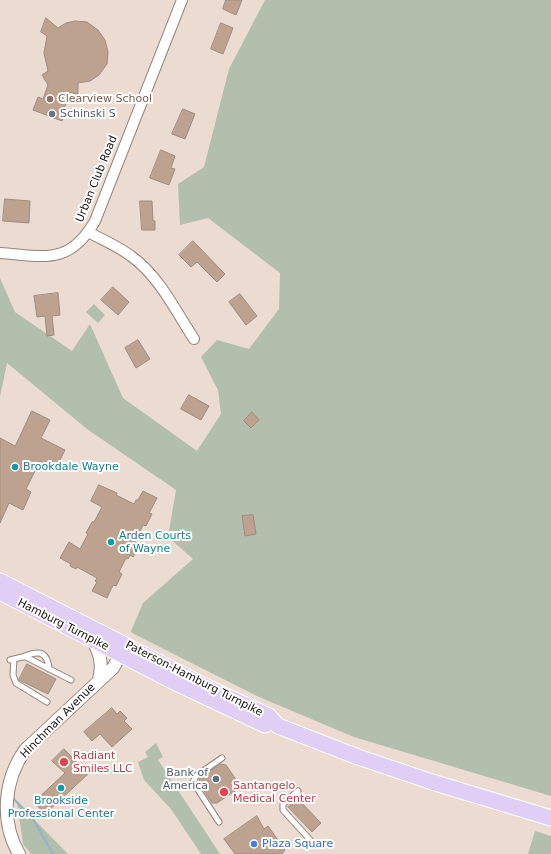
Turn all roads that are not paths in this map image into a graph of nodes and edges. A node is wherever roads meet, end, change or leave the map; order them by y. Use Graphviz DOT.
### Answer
graph roads {
  1 [pos="182,0"];
  2 [pos="88,232"];
  3 [pos="0,253"];
  4 [pos="194,338"];
  5 [pos="0,581"];
  6 [pos="0,592"];
  7 [pos="92,639"];
  8 [pos="122,649"];
  9 [pos="22,657"];
  10 [pos="49,669"];
  11 [pos="71,680"];
  12 [pos="99,680"];
  13 [pos="47,702"];
  14 [pos="222,758"];
  15 [pos="298,791"];
  16 [pos="551,818"];
  17 [pos="219,822"];
  18 [pos="312,842"];
  19 [pos="19,854"];
  1 -- 2 [label="street, Urban Club Road"];
  2 -- 3 [label="street, Urban Club Road"];
  2 -- 4 [label="street"];
  5 -- 8 [label="main road, Paterson-Hamburg Turnpike"];
  6 -- 7 [label="main road, Hamburg Turnpike"];
  7 -- 8 [label="main road, Hamburg Turnpike"];
  7 -- 12 [label="street, Hinchman Avenue"];
  8 -- 12 [label="street, Hinchman Avenue"];
  8 -- 16 [label="main road, Hamburg Turnpike"];
  9 -- 10 [label="lane"];
  9 -- 10 [label="lane"];
  9 -- 13 [label="lane"];
  10 -- 11 [label="lane"];
  12 -- 19 [label="street, Hinchman Avenue"];
  14 -- 17 [label="lane"];
  15 -- 18 [label="lane"];
}
